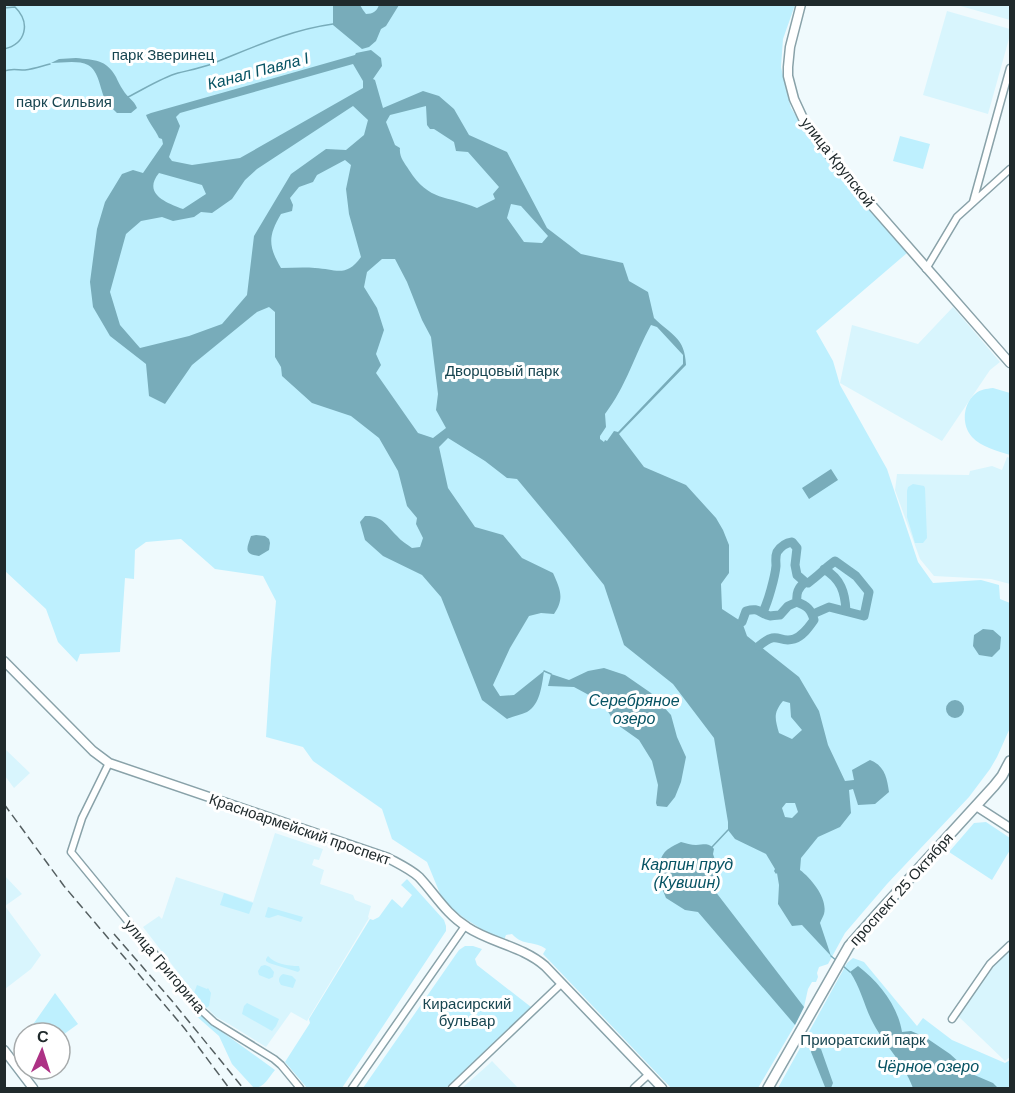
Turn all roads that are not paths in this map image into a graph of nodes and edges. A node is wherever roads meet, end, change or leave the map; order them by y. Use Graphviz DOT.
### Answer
graph roads {
  1 [pos="801,4"];
  2 [pos="1011,68"];
  3 [pos="1011,169"];
  4 [pos="978,183"];
  5 [pos="987,190"];
  6 [pos="973,202"];
  7 [pos="926,268"];
  8 [pos="1011,363"];
  9 [pos="4,660"];
  10 [pos="1011,761"];
  11 [pos="110,763"];
  12 [pos="976,806"];
  13 [pos="1011,828"];
  14 [pos="465,926"];
  15 [pos="1011,945"];
  16 [pos="562,983"];
  17 [pos="952,1019"];
  18 [pos="4,1050"];
  19 [pos="648,1075"];
  20 [pos="33,1089"];
  21 [pos="300,1089"];
  22 [pos="352,1089"];
  23 [pos="452,1089"];
  24 [pos="634,1089"];
  25 [pos="662,1089"];
  26 [pos="768,1089"];
  1 -- 7 [label="main road, улица Крупской"];
  2 -- 4 [label="street"];
  3 -- 5 [label="street"];
  4 -- 5 [label="street"];
  4 -- 6 [label="street"];
  5 -- 6 [label="street"];
  6 -- 7 [label="street"];
  7 -- 8 [label="main road, улица Крупской"];
  9 -- 11 [label="main road, Красноармейский проспект"];
  10 -- 12 [label="main road, проспект 25 Октября"];
  11 -- 14 [label="main road, Красноармейский проспект"];
  11 -- 21 [label="street, улица Григорина"];
  12 -- 13 [label="main road"];
  12 -- 26 [label="main road, проспект 25 Октября"];
  14 -- 16 [label="main road, Красноармейский проспект"];
  14 -- 22 [label="street"];
  15 -- 17 [label="street"];
  16 -- 19 [label="main road, Красноармейский проспект"];
  16 -- 23 [label="street"];
  18 -- 20 [label="main road"];
  19 -- 24 [label="street"];
  19 -- 25 [label="main road, Красноармейский проспект"];
}
